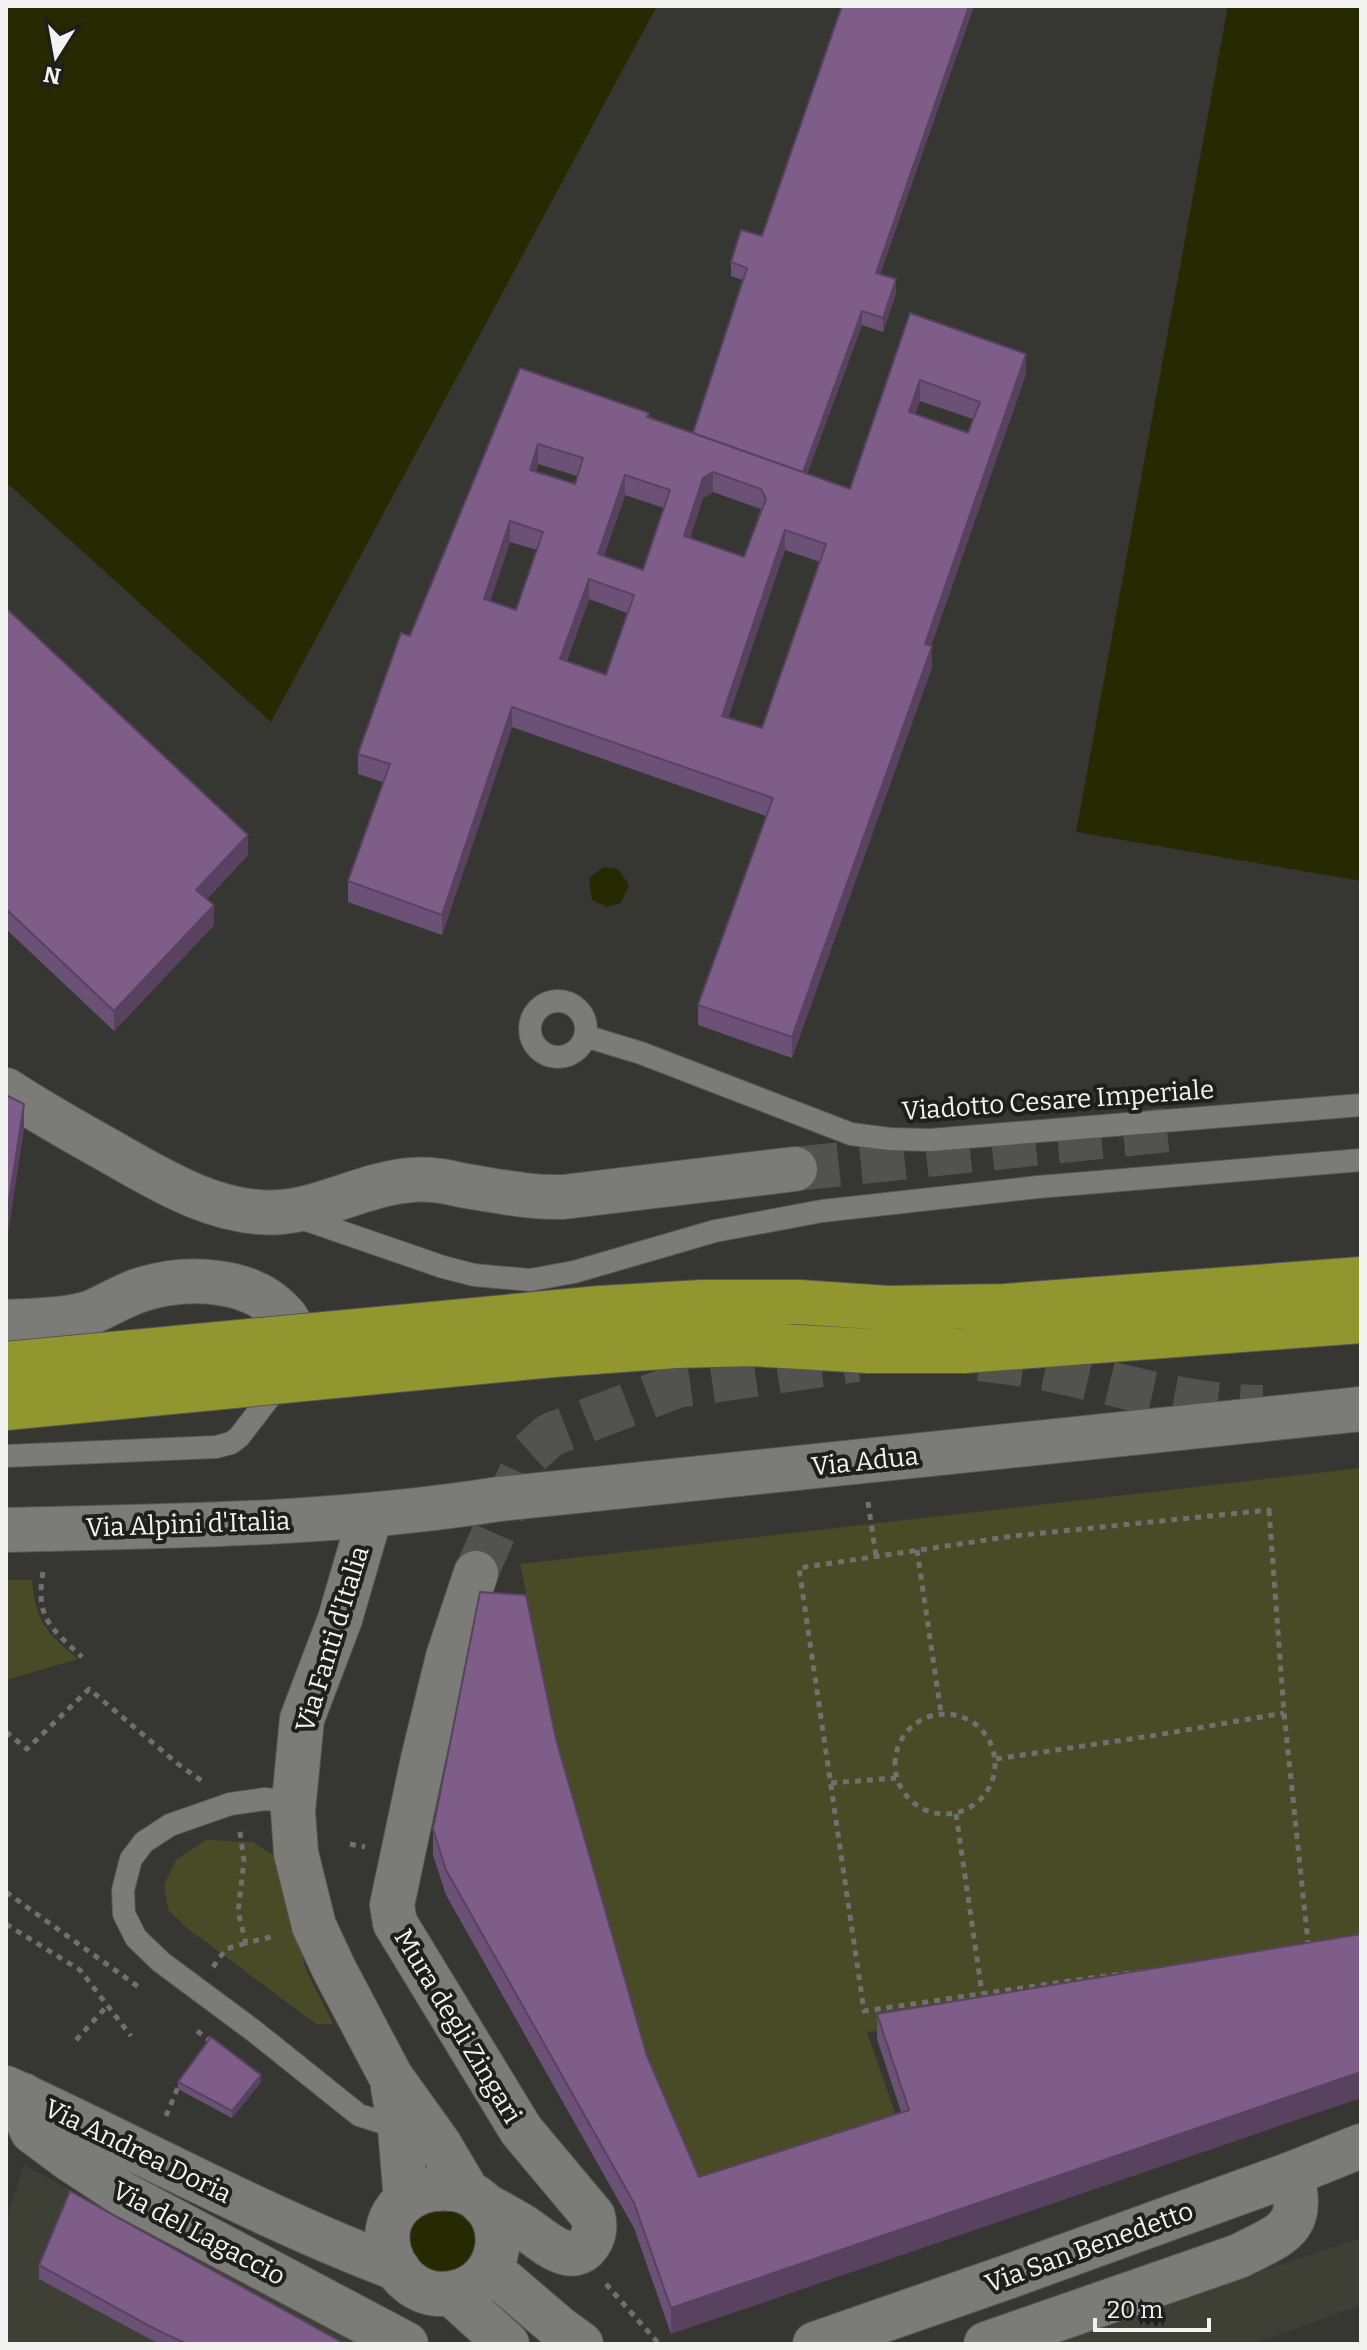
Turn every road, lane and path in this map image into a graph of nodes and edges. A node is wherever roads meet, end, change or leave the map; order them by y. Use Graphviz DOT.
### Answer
graph roads {
  1 [pos="585,1036"];
  2 [pos="6,1090"];
  3 [pos="1361,1105"];
  4 [pos="1361,1160"];
  5 [pos="795,1169"];
  6 [pos="282,1212"];
  7 [pos="1361,1279"];
  8 [pos="1361,1321"];
  9 [pos="6,1322"];
  10 [pos="6,1364"];
  11 [pos="275,1390"];
  12 [pos="6,1408"];
  13 [pos="1361,1409"];
  14 [pos="6,1424"];
  15 [pos="6,1456"];
  16 [pos="868,1499"];
  17 [pos="370,1516"];
  18 [pos="6,1530"];
  19 [pos="917,1550"];
  20 [pos="876,1556"];
  21 [pos="43,1572"];
  22 [pos="476,1573"];
  23 [pos="82,1657"];
  24 [pos="941,1713"];
  25 [pos="1284,1713"];
  26 [pos="6,1732"];
  27 [pos="996,1759"];
  28 [pos="896,1778"];
  29 [pos="831,1783"];
  30 [pos="294,1802"];
  31 [pos="230,1804"];
  32 [pos="956,1814"];
  33 [pos="6,1892"];
  34 [pos="6,1924"];
  35 [pos="314,1926"];
  36 [pos="982,1993"];
  37 [pos="149,1994"];
  38 [pos="108,2005"];
  39 [pos="188,2023"];
  40 [pos="131,2036"];
  41 [pos="76,2040"];
  42 [pos="199,2054"];
  43 [pos="185,2074"];
  44 [pos="391,2077"];
  45 [pos="11,2094"];
  46 [pos="166,2116"];
  47 [pos="400,2128"];
  48 [pos="1361,2146"];
  49 [pos="1291,2174"];
  50 [pos="476,2198"];
  51 [pos="399,2208"];
  52 [pos="270,2214"];
  53 [pos="398,2269"];
  54 [pos="491,2270"];
  55 [pos="452,2294"];
  56 [pos="563,2339"];
  57 [pos="406,2344"];
  58 [pos="507,2344"];
  59 [pos="815,2344"];
  60 [pos="986,2344"];
  1 -- 1 [label="lane"];
  1 -- 3 [label="lane, Viadotto Cesare Imperiale"];
  2 -- 6 [label="street"];
  4 -- 6 [label="lane"];
  5 -- 6 [label="street"];
  7 -- 10 [label="highway, bridge"];
  8 -- 12 [label="highway, bridge"];
  9 -- 11 [label="street"];
  11 -- 14 [label="street"];
  11 -- 15 [label="lane"];
  13 -- 17 [label="street, Via Adua"];
  16 -- 20 [label="path"];
  17 -- 18 [label="street, Via Alpini d'Italia"];
  17 -- 30 [label="street, Via Fanti d'Italia"];
  19 -- 20 [label="path"];
  19 -- 24 [label="path"];
  19 -- 25 [label="path"];
  20 -- 29 [label="path"];
  21 -- 23 [label="path"];
  22 -- 50 [label="street, Mura degli Zingari"];
  24 -- 27 [label="path"];
  24 -- 28 [label="path"];
  25 -- 27 [label="path"];
  25 -- 36 [label="path"];
  26 -- 31 [label="path"];
  27 -- 32 [label="path"];
  28 -- 29 [label="path"];
  28 -- 32 [label="path"];
  29 -- 36 [label="path"];
  30 -- 31 [label="lane"];
  30 -- 35 [label="street, Via Fanti d'Italia"];
  31 -- 35 [label="path"];
  31 -- 47 [label="lane"];
  32 -- 36 [label="path"];
  33 -- 37 [label="path"];
  34 -- 38 [label="path"];
  35 -- 44 [label="street, Via Fanti d'Italia"];
  38 -- 40 [label="path"];
  38 -- 41 [label="path"];
  39 -- 42 [label="path"];
  43 -- 46 [label="path"];
  44 -- 47 [label="street, Via Fanti d'Italia"];
  44 -- 50 [label="street, Via Fanti d'Italia"];
  45 -- 52 [label="street, Via Andrea Doria"];
  45 -- 57 [label="street, Via del Lagaccio"];
  47 -- 51 [label="street, Via Fanti d'Italia"];
  48 -- 49 [label="street, Via San Benedetto"];
  49 -- 59 [label="street, Via San Benedetto"];
  49 -- 60 [label="street"];
  50 -- 51 [label="street"];
  50 -- 54 [label="street"];
  51 -- 52 [label="street, Via Andrea Doria"];
  51 -- 53 [label="street"];
  52 -- 53 [label="street, Via Andrea Doria"];
  53 -- 55 [label="street"];
  54 -- 55 [label="street"];
  54 -- 56 [label="street"];
  55 -- 58 [label="street"];
}
